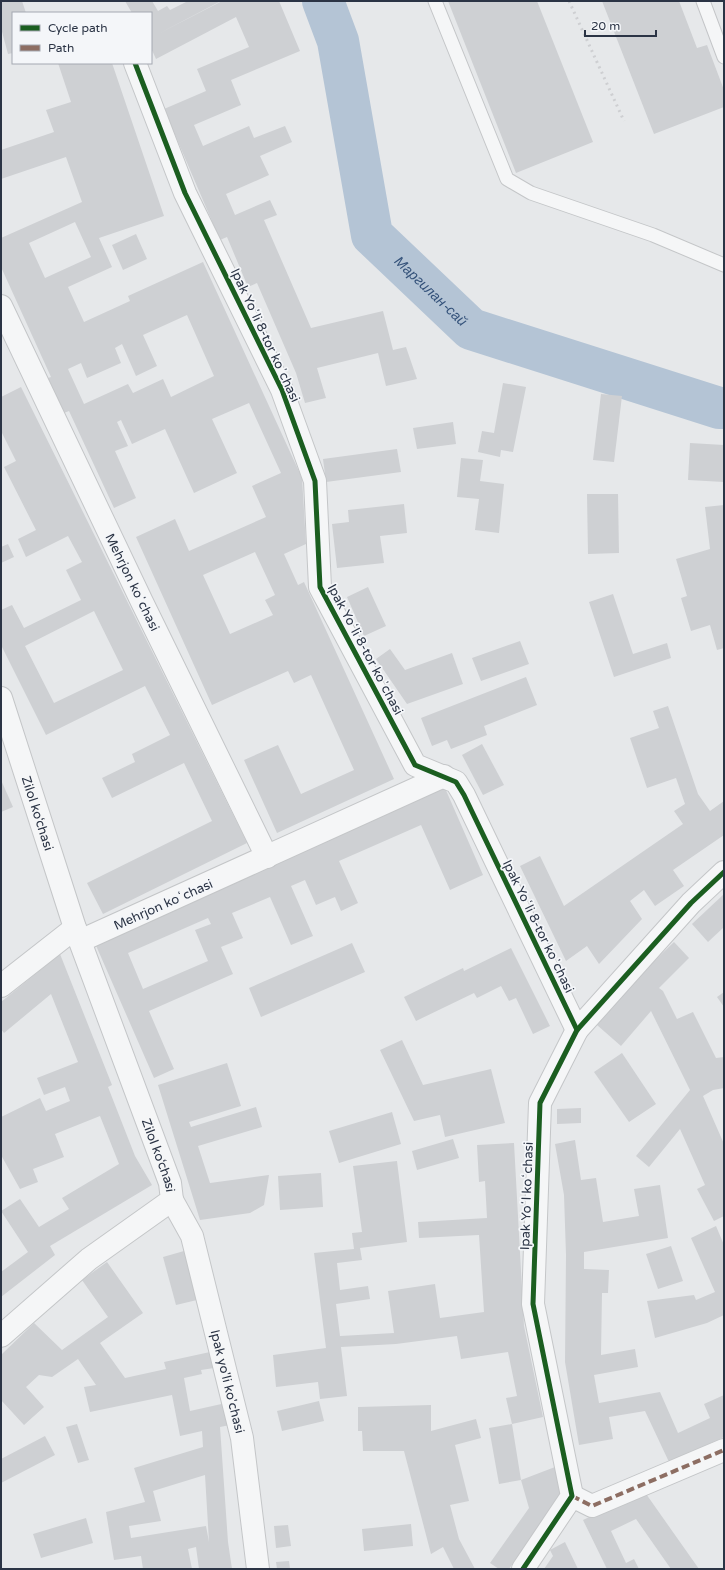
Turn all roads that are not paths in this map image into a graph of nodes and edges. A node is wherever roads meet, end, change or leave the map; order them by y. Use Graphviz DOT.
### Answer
graph roads {
  1 [pos="435,1"];
  2 [pos="703,1"];
  3 [pos="724,57"];
  4 [pos="135,64"];
  5 [pos="724,265"];
  6 [pos="1,306"];
  7 [pos="1,698"];
  8 [pos="444,776"];
  9 [pos="267,857"];
  10 [pos="724,872"];
  11 [pos="78,934"];
  12 [pos="1,986"];
  13 [pos="577,1030"];
  14 [pos="172,1200"];
  15 [pos="1,1336"];
  16 [pos="724,1450"];
  17 [pos="572,1496"];
  18 [pos="258,1569"];
  19 [pos="523,1569"];
  1 -- 5 [label="lane"];
  2 -- 3 [label="lane"];
  4 -- 8 [label="street, Ipak Yoʻli 8-tor koʼchasi"];
  6 -- 9 [label="street, Mehrjon koʻchasi"];
  7 -- 11 [label="street, Zilol ko‘chasi"];
  8 -- 9 [label="street, Mehrjon koʻchasi"];
  8 -- 13 [label="street, Ipak Yoʻli 8-tor koʼchasi"];
  9 -- 11 [label="street, Mehrjon koʻchasi"];
  10 -- 13 [label="street, Ipak Yoʻl koʻchasi"];
  11 -- 12 [label="street"];
  11 -- 14 [label="street, Zilol ko‘chasi"];
  13 -- 17 [label="street, Ipak Yoʻl koʻchasi"];
  14 -- 15 [label="street, Zilol ko‘chasi"];
  14 -- 18 [label="street, Ipak yo'li ko'chasi"];
  16 -- 17 [label="street"];
  17 -- 19 [label="street"];
}
